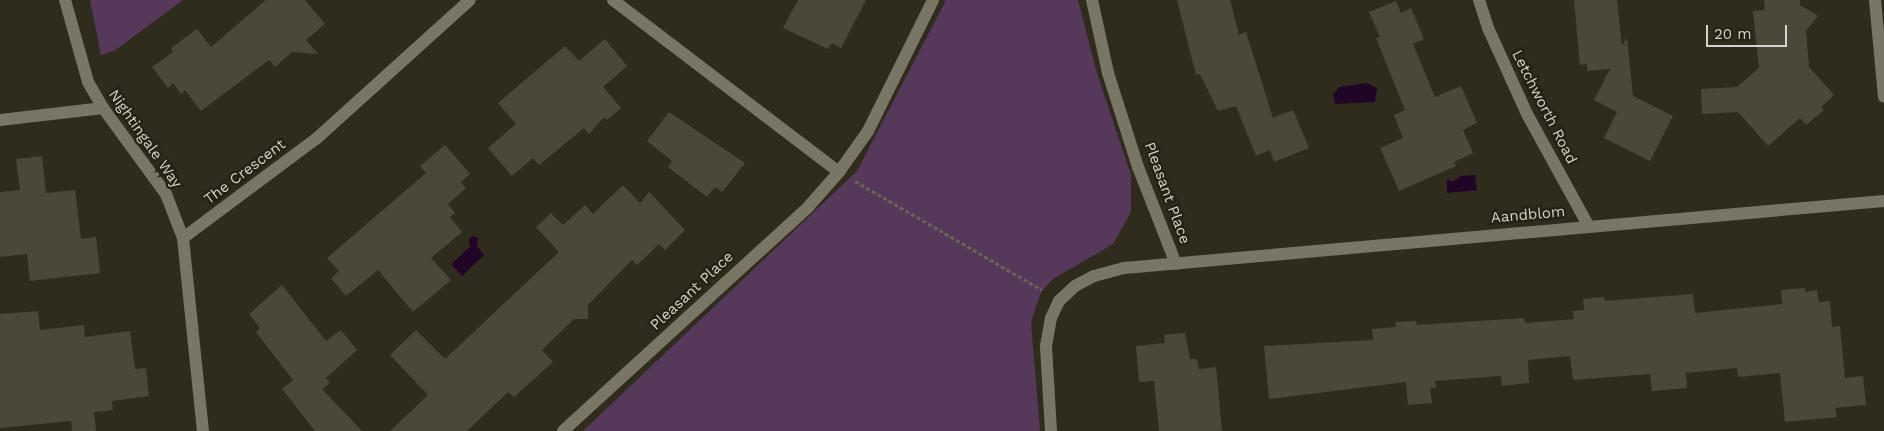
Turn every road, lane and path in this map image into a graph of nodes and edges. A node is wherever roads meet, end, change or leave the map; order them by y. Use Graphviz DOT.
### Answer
graph roads {
  1 [pos="65,0"];
  2 [pos="470,0"];
  3 [pos="612,0"];
  4 [pos="933,0"];
  5 [pos="1092,0"];
  6 [pos="1479,0"];
  7 [pos="1875,0"];
  8 [pos="1883,78"];
  9 [pos="1884,97"];
  10 [pos="102,108"];
  11 [pos="0,120"];
  12 [pos="839,172"];
  13 [pos="1884,201"];
  14 [pos="1588,226"];
  15 [pos="183,238"];
  16 [pos="1176,264"];
  17 [pos="1042,291"];
  18 [pos="203,431"];
  19 [pos="563,431"];
  20 [pos="1051,431"];
  1 -- 10 [label="street, Nightingale Way"];
  2 -- 15 [label="street, The Crescent"];
  3 -- 12 [label="street"];
  4 -- 12 [label="street, Pleasant Place"];
  5 -- 16 [label="street, Pleasant Place"];
  6 -- 14 [label="street, Letchworth Road"];
  7 -- 8 [label="street"];
  8 -- 9 [label="street"];
  10 -- 11 [label="street"];
  10 -- 15 [label="street, Nightingale Way"];
  12 -- 17 [label="path"];
  12 -- 19 [label="street, Pleasant Place"];
  13 -- 14 [label="street, Aandblom"];
  14 -- 16 [label="street, Aandblom"];
  15 -- 18 [label="street"];
  16 -- 20 [label="street, Pleasant Place"];
}
